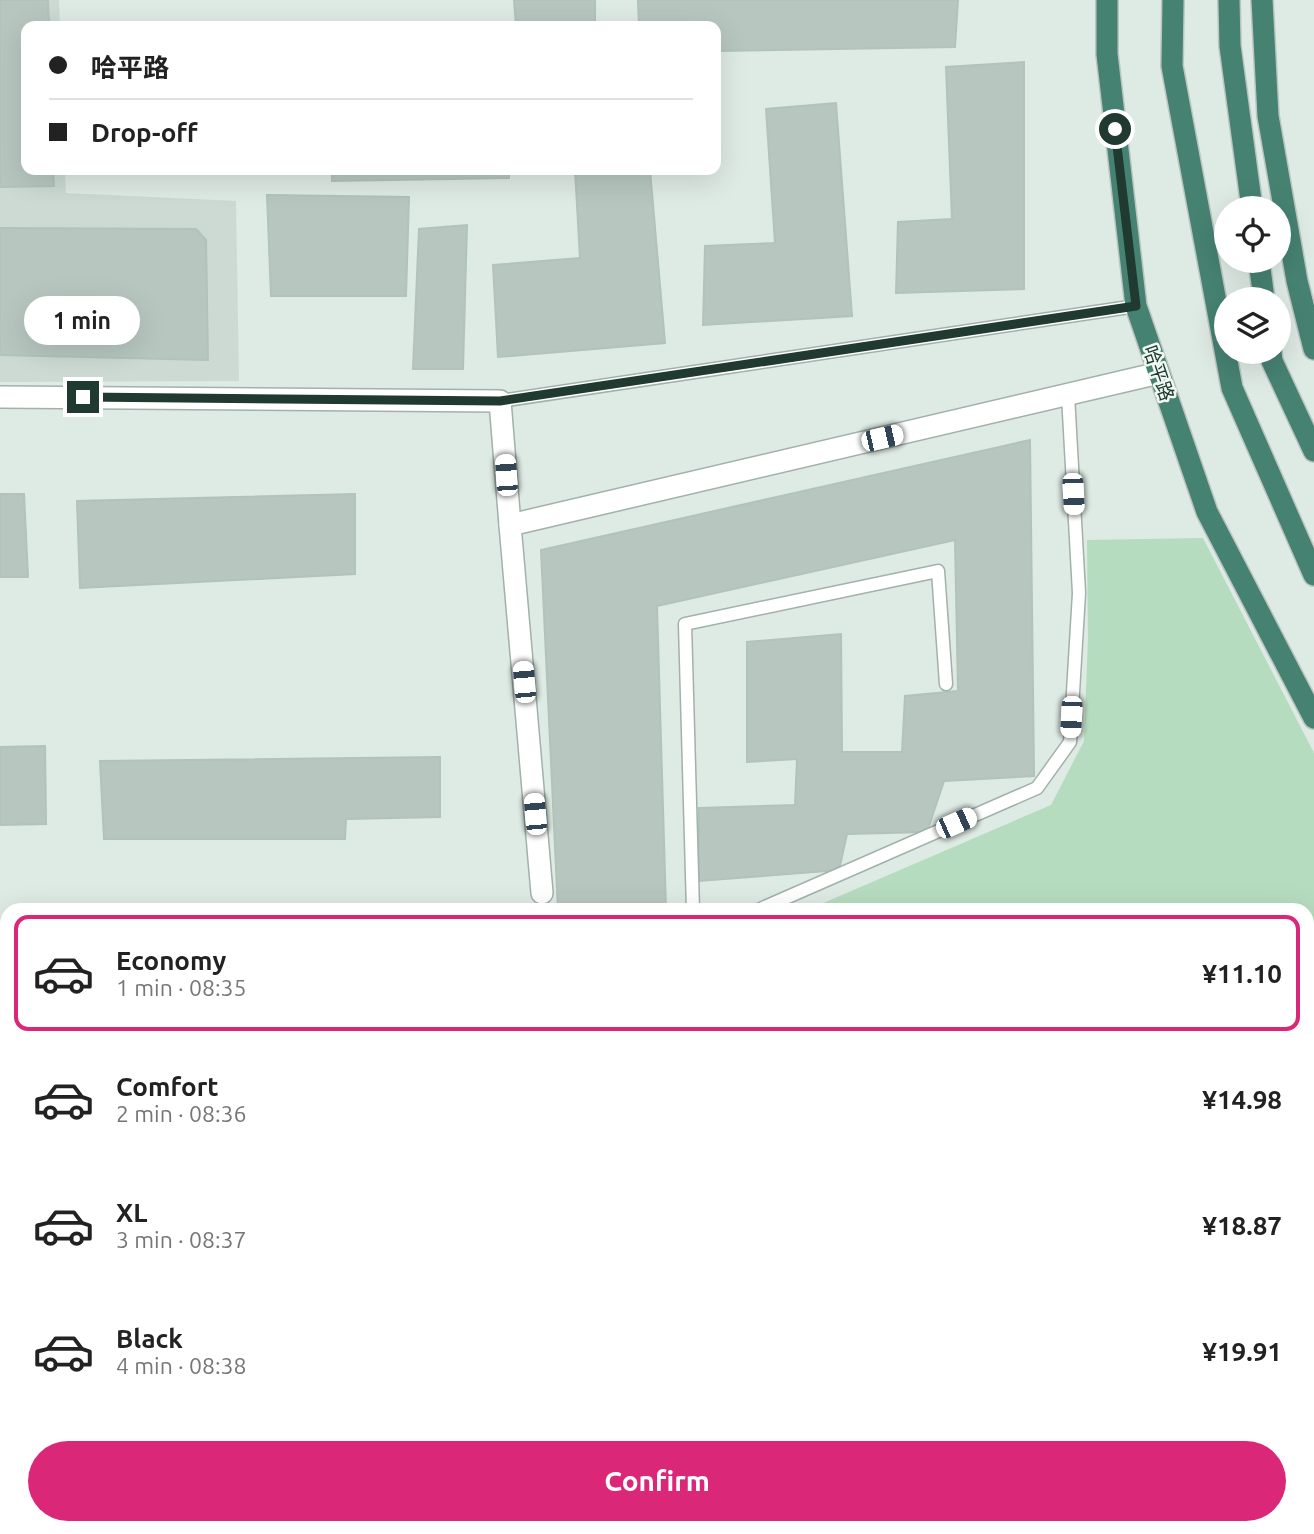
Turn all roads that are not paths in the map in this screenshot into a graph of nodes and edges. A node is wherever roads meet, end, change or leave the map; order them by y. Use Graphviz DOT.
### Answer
graph roads {
  1 [pos="1107,0"];
  2 [pos="1173,0"];
  3 [pos="1229,0"];
  4 [pos="1262,0"];
  5 [pos="1250,196"];
  6 [pos="1136,306"];
  7 [pos="1314,349"];
  8 [pos="1273,364"];
  9 [pos="1159,373"];
  10 [pos="1068,395"];
  11 [pos="0,397"];
  12 [pos="500,401"];
  13 [pos="1314,452"];
  14 [pos="510,525"];
  15 [pos="1314,575"];
  16 [pos="946,684"];
  17 [pos="1314,718"];
  18 [pos="542,892"];
  19 [pos="693,903"];
  20 [pos="774,903"];
  1 -- 6 [label="highway, 哈平路"];
  2 -- 15 [label="highway"];
  3 -- 5 [label="highway"];
  4 -- 7 [label="highway"];
  6 -- 9 [label="highway, 哈平路"];
  6 -- 12 [label="lane"];
  8 -- 13 [label="highway"];
  9 -- 10 [label="street"];
  9 -- 17 [label="highway, 哈平路"];
  10 -- 14 [label="street"];
  10 -- 20 [label="lane"];
  11 -- 12 [label="street"];
  12 -- 14 [label="street"];
  14 -- 18 [label="street"];
  16 -- 19 [label="lane"];
}
